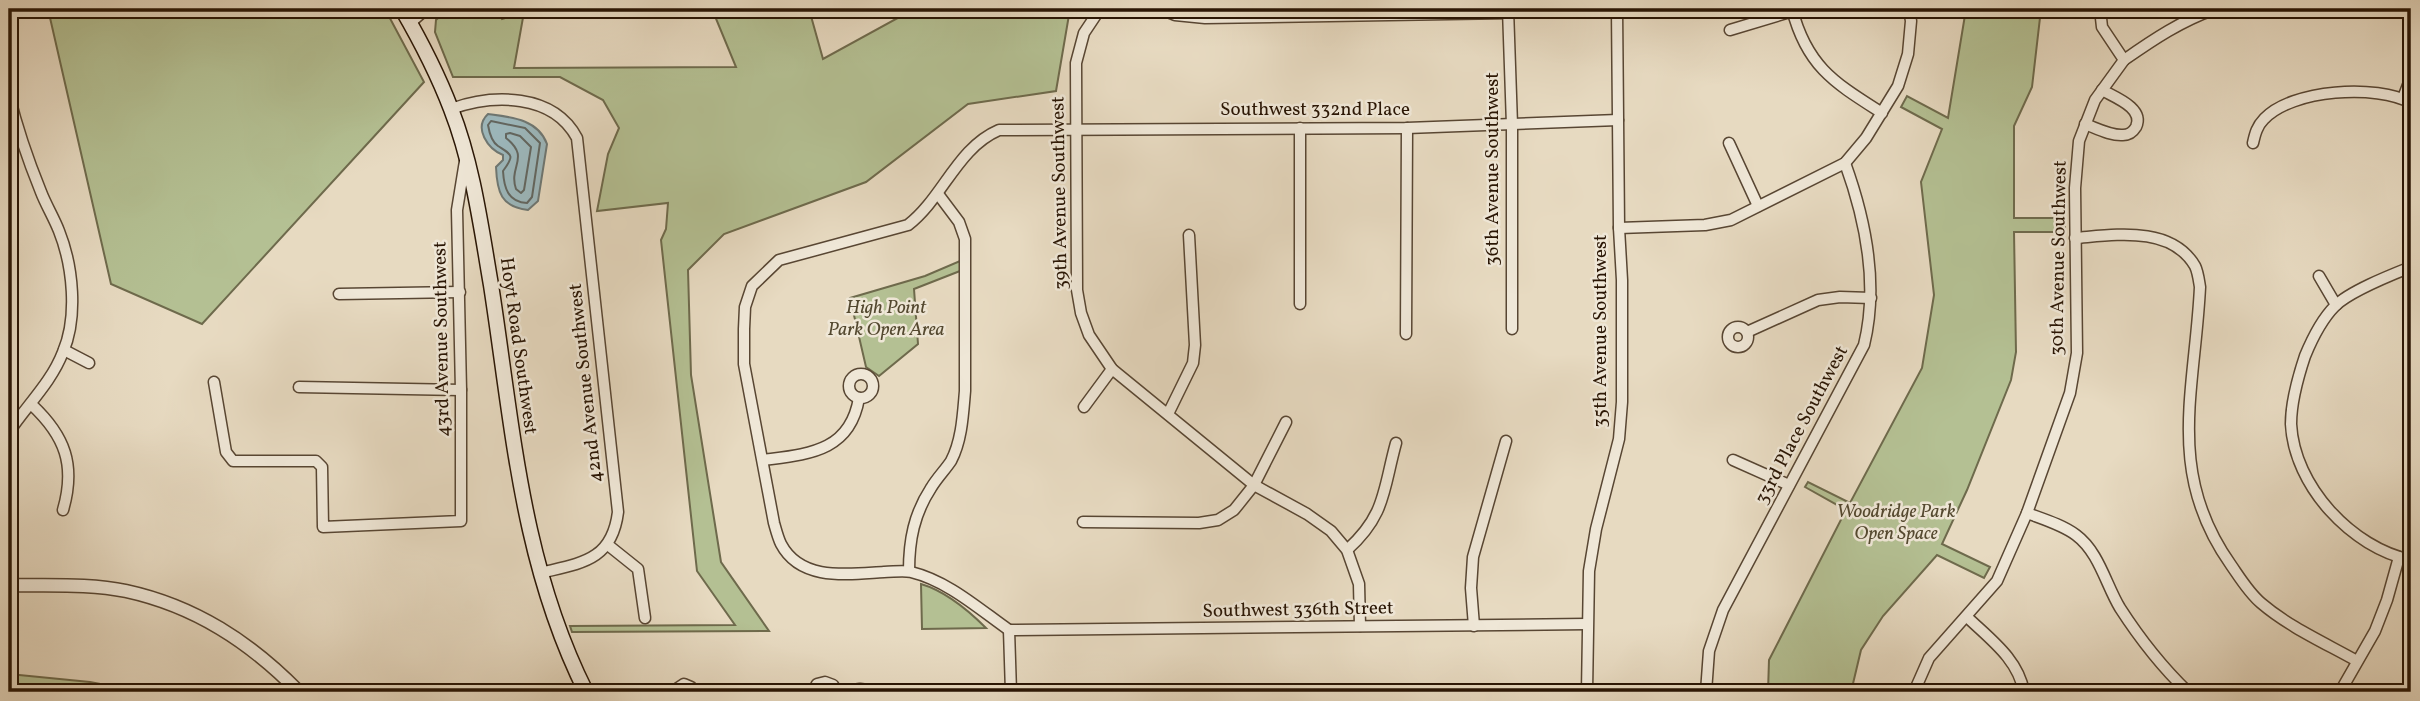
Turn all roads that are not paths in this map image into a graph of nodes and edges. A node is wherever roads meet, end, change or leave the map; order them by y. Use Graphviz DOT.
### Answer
graph roads {
  1 [pos="402,9"];
  2 [pos="426,9"];
  3 [pos="1100,9"];
  4 [pos="1161,9"];
  5 [pos="1617,9"];
  6 [pos="1909,9"];
  7 [pos="2100,9"];
  8 [pos="2215,9"];
  9 [pos="1792,10"];
  10 [pos="1508,11"];
  11 [pos="410,23"];
  12 [pos="1730,30"];
  13 [pos="2124,60"];
  14 [pos="2411,77"];
  15 [pos="2102,90"];
  16 [pos="9,95"];
  17 [pos="2407,101"];
  18 [pos="451,109"];
  19 [pos="1882,113"];
  20 [pos="1618,120"];
  21 [pos="2085,124"];
  22 [pos="1512,125"];
  23 [pos="1077,128"];
  24 [pos="1300,128"];
  25 [pos="1407,128"];
  26 [pos="1729,143"];
  27 [pos="2253,144"];
  28 [pos="466,158"];
  29 [pos="1845,163"];
  30 [pos="938,194"];
  31 [pos="1758,206"];
  32 [pos="1619,228"];
  33 [pos="1189,235"];
  34 [pos="2075,238"];
  35 [pos="2411,267"];
  36 [pos="2319,276"];
  37 [pos="460,292"];
  38 [pos="340,294"];
  39 [pos="1871,298"];
  40 [pos="1300,304"];
  41 [pos="2336,304"];
  42 [pos="1512,329"];
  43 [pos="1748,332"];
  44 [pos="1406,334"];
  45 [pos="64,350"];
  46 [pos="89,363"];
  47 [pos="1112,369"];
  48 [pos="215,382"];
  49 [pos="299,387"];
  50 [pos="461,390"];
  51 [pos="859,398"];
  52 [pos="32,405"];
  53 [pos="1084,407"];
  54 [pos="1168,414"];
  55 [pos="1286,422"];
  56 [pos="9,432"];
  57 [pos="1506,441"];
  58 [pos="1396,443"];
  59 [pos="763,460"];
  60 [pos="1733,460"];
  61 [pos="1254,485"];
  62 [pos="1789,485"];
  63 [pos="63,510"];
  64 [pos="2027,513"];
  65 [pos="1083,522"];
  66 [pos="608,545"];
  67 [pos="1347,550"];
  68 [pos="2399,557"];
  69 [pos="2411,560"];
  70 [pos="909,571"];
  71 [pos="540,573"];
  72 [pos="9,585"];
  73 [pos="1967,617"];
  74 [pos="645,618"];
  75 [pos="1587,624"];
  76 [pos="1360,626"];
  77 [pos="1474,626"];
  78 [pos="1009,630"];
  79 [pos="2357,661"];
  80 [pos="299,692"];
  81 [pos="586,692"];
  82 [pos="676,692"];
  83 [pos="694,692"];
  84 [pos="813,692"];
  85 [pos="837,692"];
  86 [pos="885,692"];
  87 [pos="1011,692"];
  88 [pos="1587,692"];
  89 [pos="1706,692"];
  90 [pos="1914,692"];
  91 [pos="2024,692"];
  92 [pos="2188,692"];
  93 [pos="2340,692"];
  1 -- 11 [label="main road, Hoyt Road Southwest"];
  2 -- 11 [label="street"];
  3 -- 23 [label="street, 39th Avenue Southwest"];
  4 -- 10 [label="street"];
  5 -- 20 [label="street, 35th Avenue Southwest"];
  6 -- 19 [label="street"];
  7 -- 13 [label="street"];
  8 -- 13 [label="street"];
  9 -- 12 [label="street"];
  9 -- 19 [label="street"];
  10 -- 22 [label="street, 36th Avenue Southwest"];
  11 -- 18 [label="main road, Hoyt Road Southwest"];
  13 -- 15 [label="street, 30th Avenue Southwest"];
  14 -- 17 [label="street"];
  15 -- 21 [label="street, 30th Avenue Southwest"];
  15 -- 21 [label="street"];
  16 -- 45 [label="street"];
  17 -- 27 [label="street"];
  18 -- 28 [label="main road, Hoyt Road Southwest"];
  18 -- 66 [label="street, 42nd Avenue Southwest"];
  19 -- 29 [label="street"];
  20 -- 22 [label="street, Southwest 332nd Place"];
  20 -- 32 [label="street, 35th Avenue Southwest"];
  21 -- 34 [label="street, 30th Avenue Southwest"];
  22 -- 25 [label="street, Southwest 332nd Place"];
  22 -- 42 [label="street, 36th Avenue Southwest"];
  23 -- 24 [label="street, Southwest 332nd Place"];
  23 -- 30 [label="street, Southwest 332nd Place"];
  23 -- 47 [label="street, 39th Avenue Southwest"];
  24 -- 25 [label="street, Southwest 332nd Place"];
  24 -- 40 [label="street"];
  25 -- 44 [label="street"];
  26 -- 31 [label="street"];
  28 -- 37 [label="street, 43rd Avenue Southwest"];
  28 -- 71 [label="main road, Hoyt Road Southwest"];
  29 -- 31 [label="street"];
  29 -- 39 [label="street, 33rd Place Southwest"];
  30 -- 59 [label="street, Southwest 332nd Place"];
  30 -- 70 [label="street"];
  31 -- 32 [label="street"];
  32 -- 75 [label="street, 35th Avenue Southwest"];
  33 -- 54 [label="street"];
  34 -- 64 [label="street, 30th Avenue Southwest"];
  34 -- 79 [label="street"];
  35 -- 41 [label="street"];
  36 -- 41 [label="street"];
  37 -- 38 [label="street"];
  37 -- 50 [label="street, 43rd Avenue Southwest"];
  39 -- 43 [label="street"];
  39 -- 62 [label="street, 33rd Place Southwest"];
  41 -- 68 [label="street"];
  45 -- 46 [label="street"];
  45 -- 52 [label="street"];
  47 -- 53 [label="street"];
  47 -- 54 [label="street, 39th Avenue Southwest"];
  48 -- 50 [label="street, 43rd Avenue Southwest"];
  49 -- 50 [label="street"];
  51 -- 59 [label="street"];
  52 -- 56 [label="street"];
  52 -- 63 [label="street"];
  54 -- 61 [label="street, 39th Avenue Southwest"];
  55 -- 61 [label="street"];
  57 -- 77 [label="street"];
  58 -- 67 [label="street"];
  59 -- 70 [label="street"];
  60 -- 62 [label="street"];
  61 -- 65 [label="street"];
  61 -- 67 [label="street, 39th Avenue Southwest"];
  62 -- 89 [label="street, 33rd Place Southwest"];
  64 -- 73 [label="street, 30th Avenue Southwest"];
  64 -- 92 [label="street"];
  66 -- 71 [label="street"];
  66 -- 74 [label="street"];
  67 -- 76 [label="street"];
  68 -- 69 [label="street"];
  68 -- 79 [label="street"];
  70 -- 78 [label="street"];
  71 -- 81 [label="main road, Hoyt Road Southwest"];
  72 -- 80 [label="street"];
  73 -- 90 [label="street, 30th Avenue Southwest"];
  73 -- 91 [label="street"];
  75 -- 77 [label="street, Southwest 336th Street"];
  75 -- 88 [label="street, 35th Avenue Southwest"];
  76 -- 77 [label="street, Southwest 336th Street"];
  76 -- 78 [label="street, Southwest 336th Street"];
  78 -- 87 [label="street"];
  79 -- 93 [label="street"];
  82 -- 83 [label="street"];
  84 -- 85 [label="street"];
  85 -- 86 [label="street"];
}
